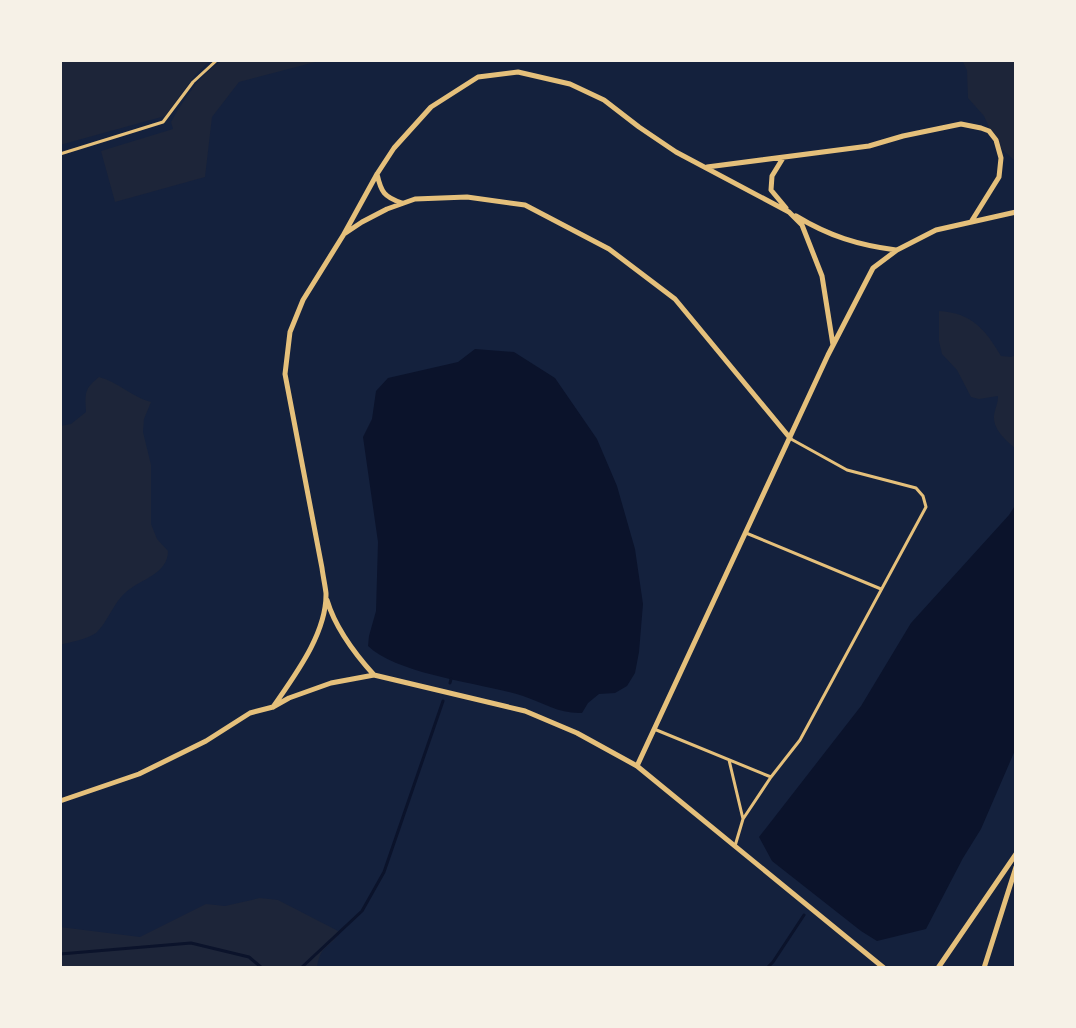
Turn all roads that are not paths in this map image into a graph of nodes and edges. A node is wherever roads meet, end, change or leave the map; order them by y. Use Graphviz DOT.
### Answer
graph roads {
  1 [pos="217,60"];
  2 [pos="60,154"];
  3 [pos="784,157"];
  4 [pos="706,167"];
  5 [pos="377,174"];
  6 [pos="403,204"];
  7 [pos="789,212"];
  8 [pos="1016,212"];
  9 [pos="971,222"];
  10 [pos="344,234"];
  11 [pos="897,250"];
  12 [pos="833,345"];
  13 [pos="790,438"];
  14 [pos="746,533"];
  15 [pos="881,589"];
  16 [pos="326,595"];
  17 [pos="374,675"];
  18 [pos="273,707"];
  19 [pos="654,729"];
  20 [pos="729,760"];
  21 [pos="637,766"];
  22 [pos="771,777"];
  23 [pos="60,801"];
  24 [pos="743,819"];
  25 [pos="735,846"];
  26 [pos="1016,854"];
  27 [pos="1016,867"];
  28 [pos="884,968"];
  29 [pos="938,968"];
  30 [pos="984,968"];
  1 -- 2 [label="lane"];
  3 -- 4 [label="street"];
  3 -- 7 [label="street"];
  3 -- 9 [label="street"];
  4 -- 5 [label="street"];
  4 -- 7 [label="street"];
  5 -- 6 [label="street"];
  5 -- 10 [label="street"];
  6 -- 10 [label="street"];
  6 -- 13 [label="street"];
  7 -- 11 [label="street"];
  7 -- 12 [label="street"];
  8 -- 9 [label="street"];
  9 -- 11 [label="street"];
  10 -- 16 [label="street"];
  11 -- 12 [label="street"];
  12 -- 13 [label="street"];
  13 -- 14 [label="street"];
  13 -- 15 [label="lane"];
  14 -- 15 [label="lane"];
  14 -- 19 [label="street"];
  15 -- 22 [label="lane"];
  16 -- 17 [label="street"];
  16 -- 18 [label="street"];
  17 -- 18 [label="street"];
  17 -- 21 [label="street"];
  18 -- 23 [label="street"];
  19 -- 20 [label="lane"];
  19 -- 21 [label="street"];
  20 -- 22 [label="lane"];
  20 -- 24 [label="lane"];
  21 -- 25 [label="street"];
  22 -- 24 [label="lane"];
  24 -- 25 [label="lane"];
  25 -- 28 [label="street"];
  26 -- 29 [label="street"];
  27 -- 30 [label="street"];
}
